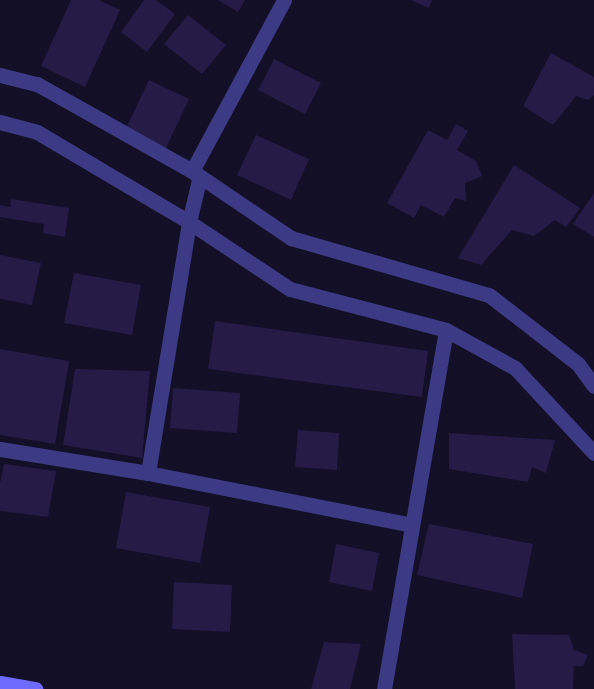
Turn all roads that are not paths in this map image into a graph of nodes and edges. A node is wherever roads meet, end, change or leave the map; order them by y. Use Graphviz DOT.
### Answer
graph roads {
  1 [pos="284,0"];
  2 [pos="0,75"];
  3 [pos="0,122"];
  4 [pos="196,174"];
  5 [pos="189,222"];
  6 [pos="446,330"];
  7 [pos="594,386"];
  8 [pos="0,449"];
  9 [pos="594,453"];
  10 [pos="148,473"];
  11 [pos="412,525"];
  12 [pos="0,683"];
  13 [pos="35,689"];
  14 [pos="384,689"];
  1 -- 4 [label="street"];
  2 -- 4 [label="street"];
  3 -- 5 [label="street"];
  4 -- 5 [label="street"];
  4 -- 7 [label="street"];
  5 -- 6 [label="street"];
  5 -- 10 [label="street"];
  6 -- 9 [label="street"];
  6 -- 11 [label="street"];
  8 -- 10 [label="street"];
  10 -- 11 [label="street"];
  11 -- 14 [label="street"];
  12 -- 13 [label="street"];
}
